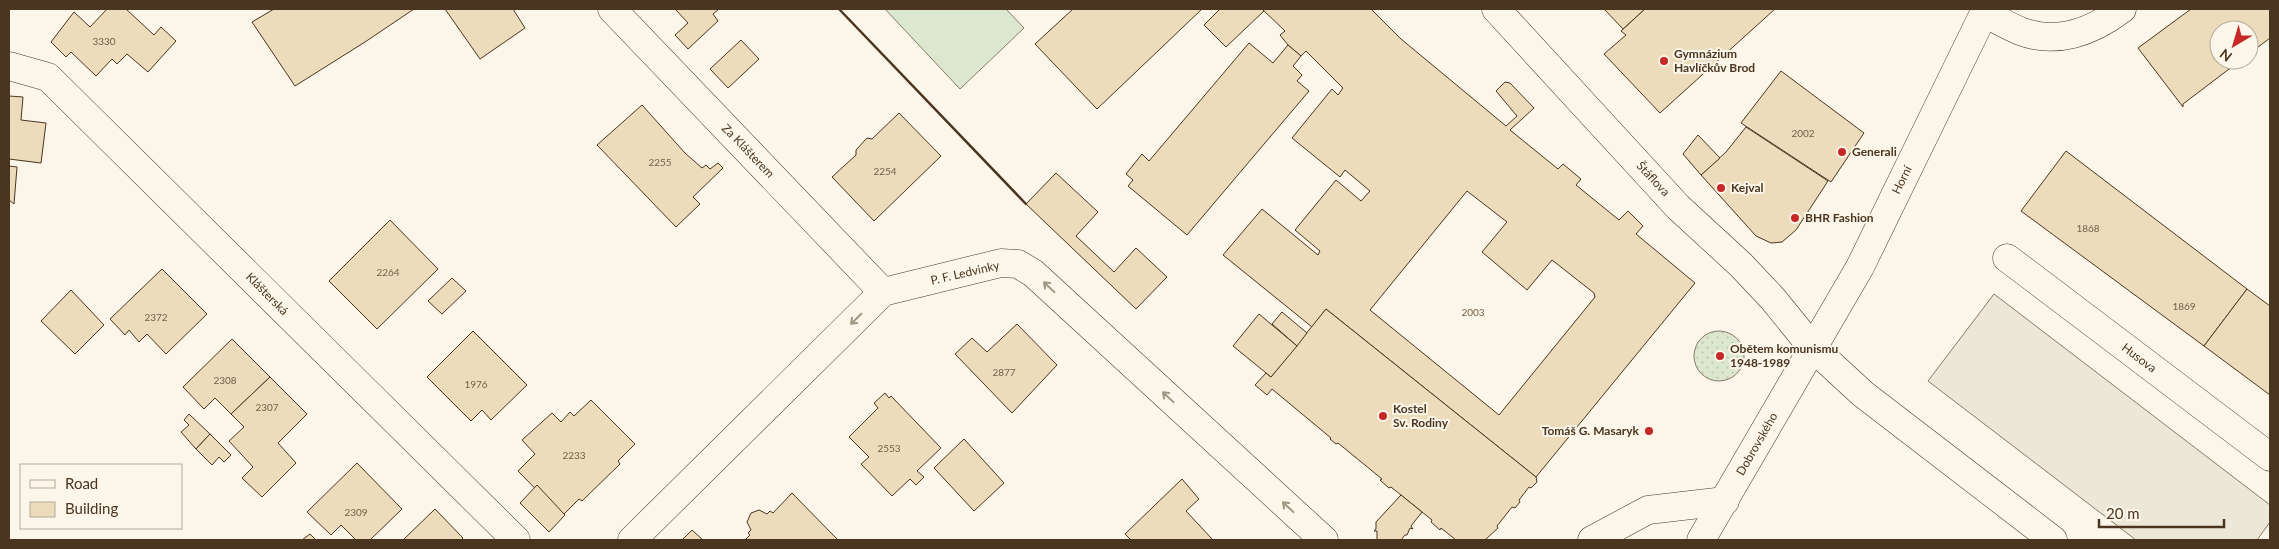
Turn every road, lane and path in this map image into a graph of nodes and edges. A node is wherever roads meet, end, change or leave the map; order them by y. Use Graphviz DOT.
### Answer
graph roads {
  1 [pos="612,9"];
  2 [pos="1496,9"];
  3 [pos="2122,9"];
  4 [pos="1985,11"];
  5 [pos="9,66"];
  6 [pos="2008,258"];
  7 [pos="884,292"];
  8 [pos="1812,347"];
  9 [pos="2270,457"];
  10 [pos="1725,501"];
  11 [pos="516,540"];
  12 [pos="632,540"];
  13 [pos="1324,540"];
  14 [pos="1592,540"];
  15 [pos="1701,540"];
  16 [pos="2053,540"];
  1 -- 7 [label="street, Za Klášterem"];
  2 -- 8 [label="street, Štáflova"];
  3 -- 4 [label="street"];
  4 -- 8 [label="street, Horní"];
  5 -- 11 [label="street, Klášterská"];
  6 -- 9 [label="street, Husova"];
  7 -- 12 [label="street, one-way"];
  13 -- 7 [label="street, P. F. Ledvinky, one-way"];
  8 -- 10 [label="street, Dobrovského"];
  8 -- 16 [label="street"];
  10 -- 14 [label="street"];
  10 -- 15 [label="street, Dobrovského"];
}
